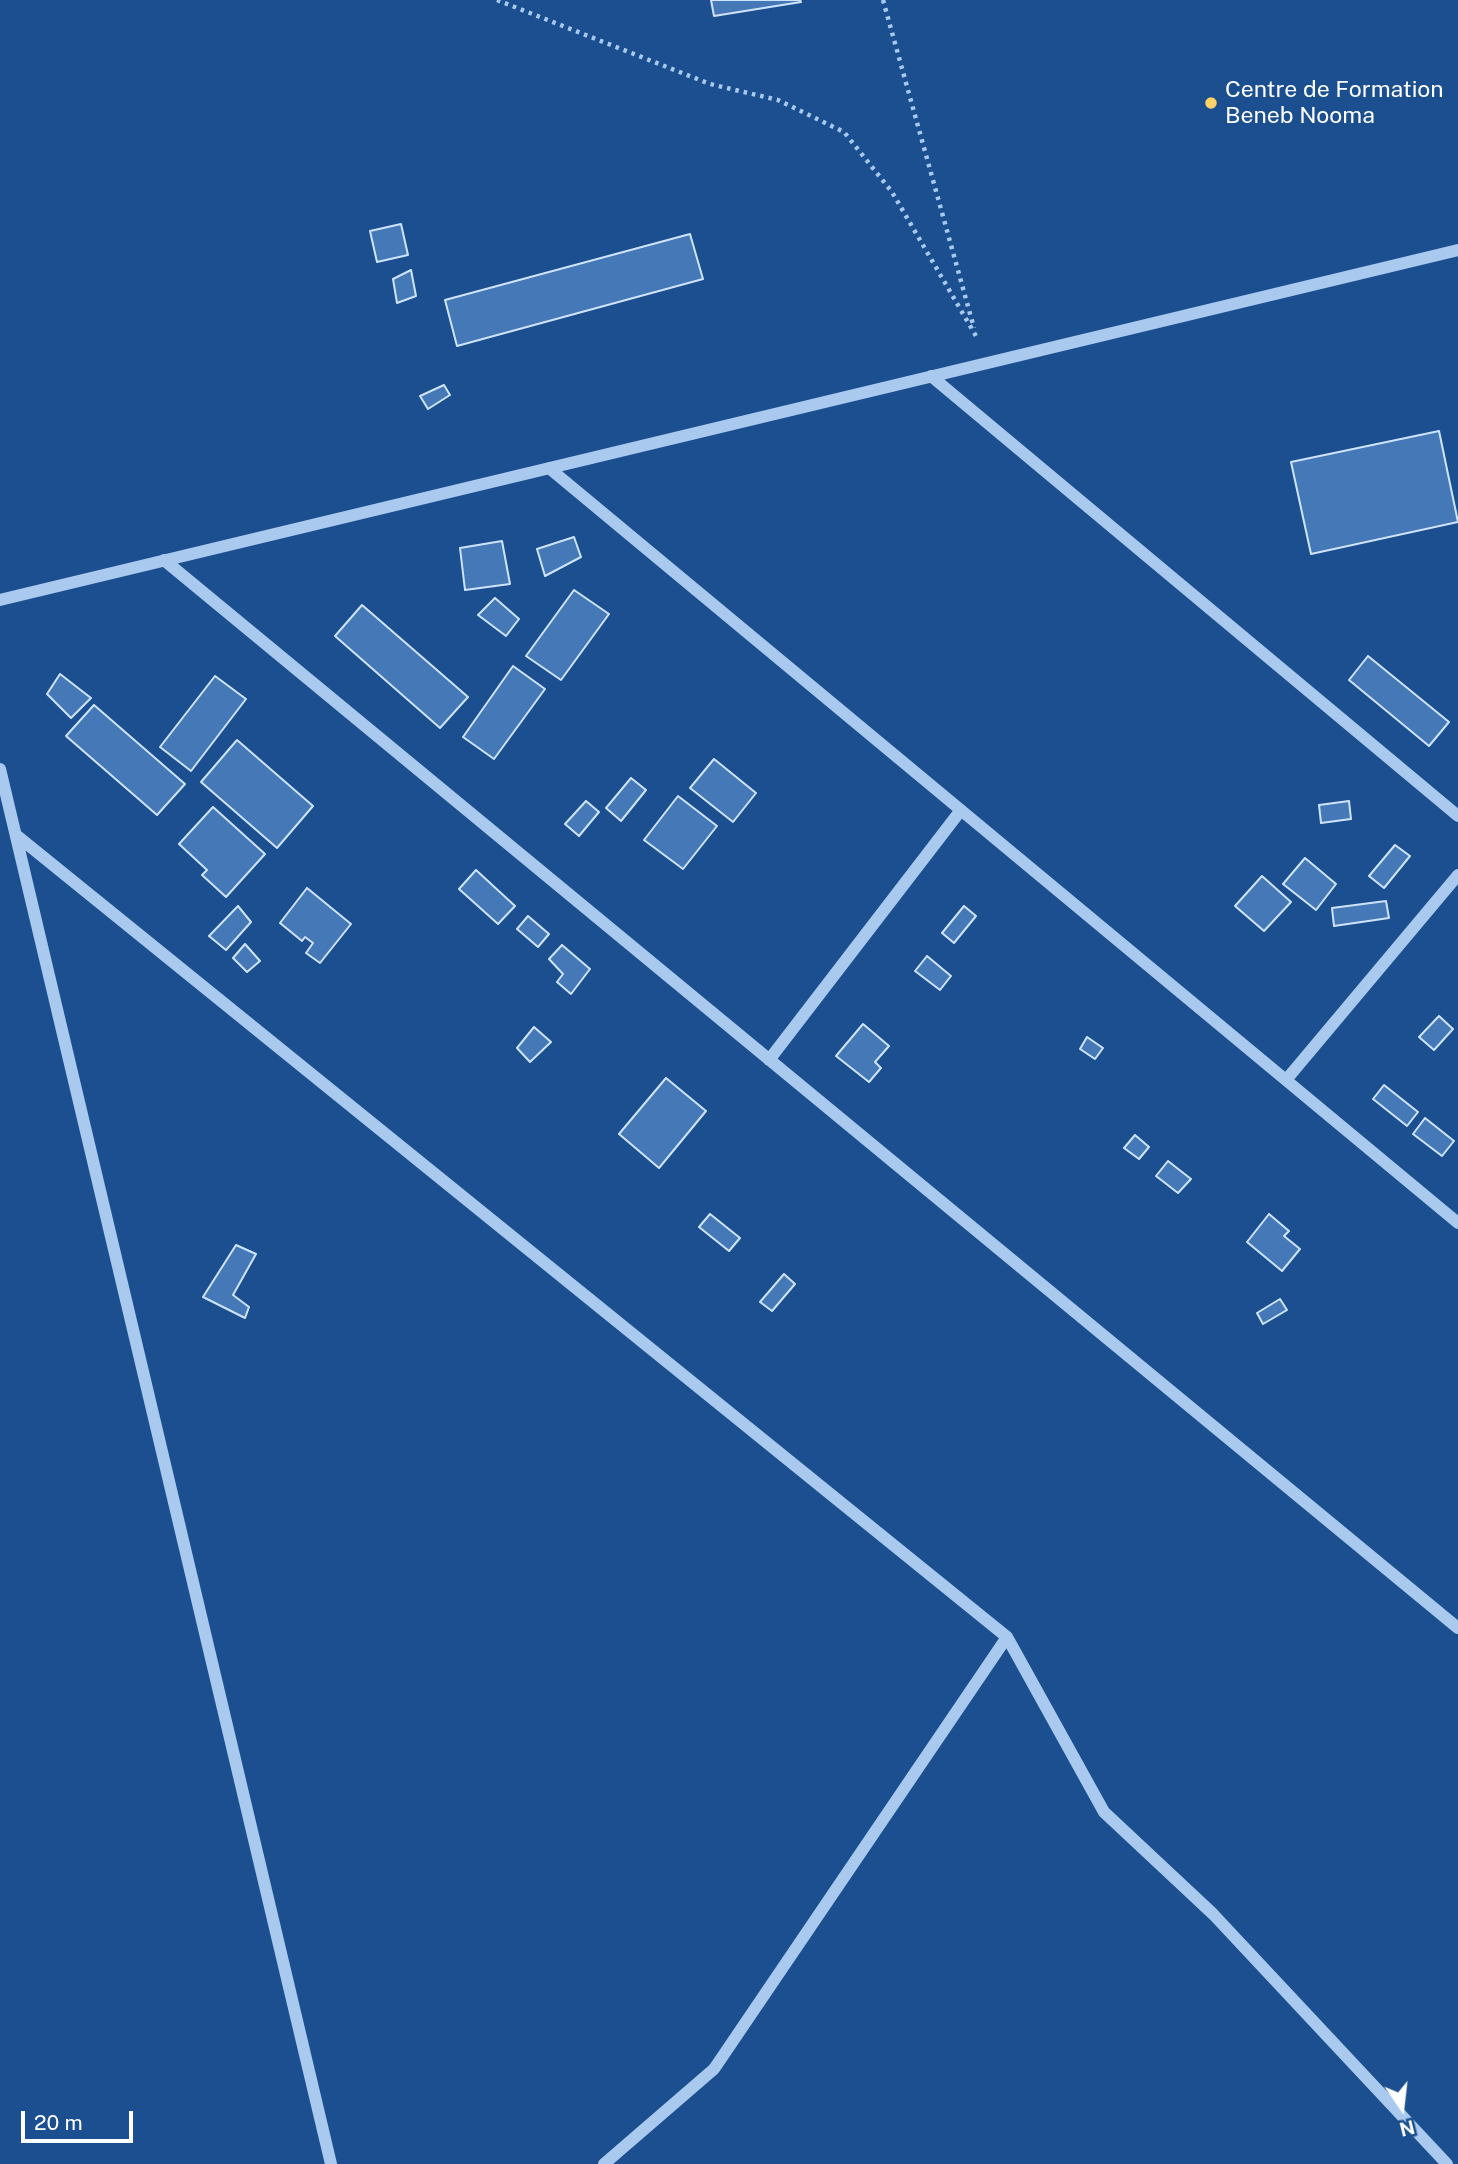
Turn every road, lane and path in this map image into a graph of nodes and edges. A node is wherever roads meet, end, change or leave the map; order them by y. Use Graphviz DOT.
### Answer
graph roads {
  1 [pos="497,0"];
  2 [pos="883,0"];
  3 [pos="1458,250"];
  4 [pos="931,376"];
  5 [pos="550,468"];
  6 [pos="164,560"];
  7 [pos="0,600"];
  8 [pos="0,769"];
  9 [pos="961,810"];
  10 [pos="1458,816"];
  11 [pos="16,835"];
  12 [pos="1458,875"];
  13 [pos="769,1060"];
  14 [pos="1286,1080"];
  15 [pos="1458,1223"];
  16 [pos="1458,1628"];
  17 [pos="1007,1637"];
  18 [pos="331,2164"];
  19 [pos="604,2164"];
  20 [pos="1447,2164"];
  1 -- 2 [label="path"];
  3 -- 4 [label="street"];
  4 -- 5 [label="street"];
  4 -- 10 [label="street"];
  5 -- 6 [label="street"];
  5 -- 9 [label="street"];
  6 -- 7 [label="street"];
  6 -- 13 [label="street"];
  8 -- 11 [label="street"];
  9 -- 13 [label="street"];
  9 -- 14 [label="street"];
  11 -- 17 [label="street"];
  11 -- 18 [label="street"];
  12 -- 14 [label="street"];
  13 -- 16 [label="street"];
  14 -- 15 [label="street"];
  17 -- 19 [label="street"];
  17 -- 20 [label="street"];
}
